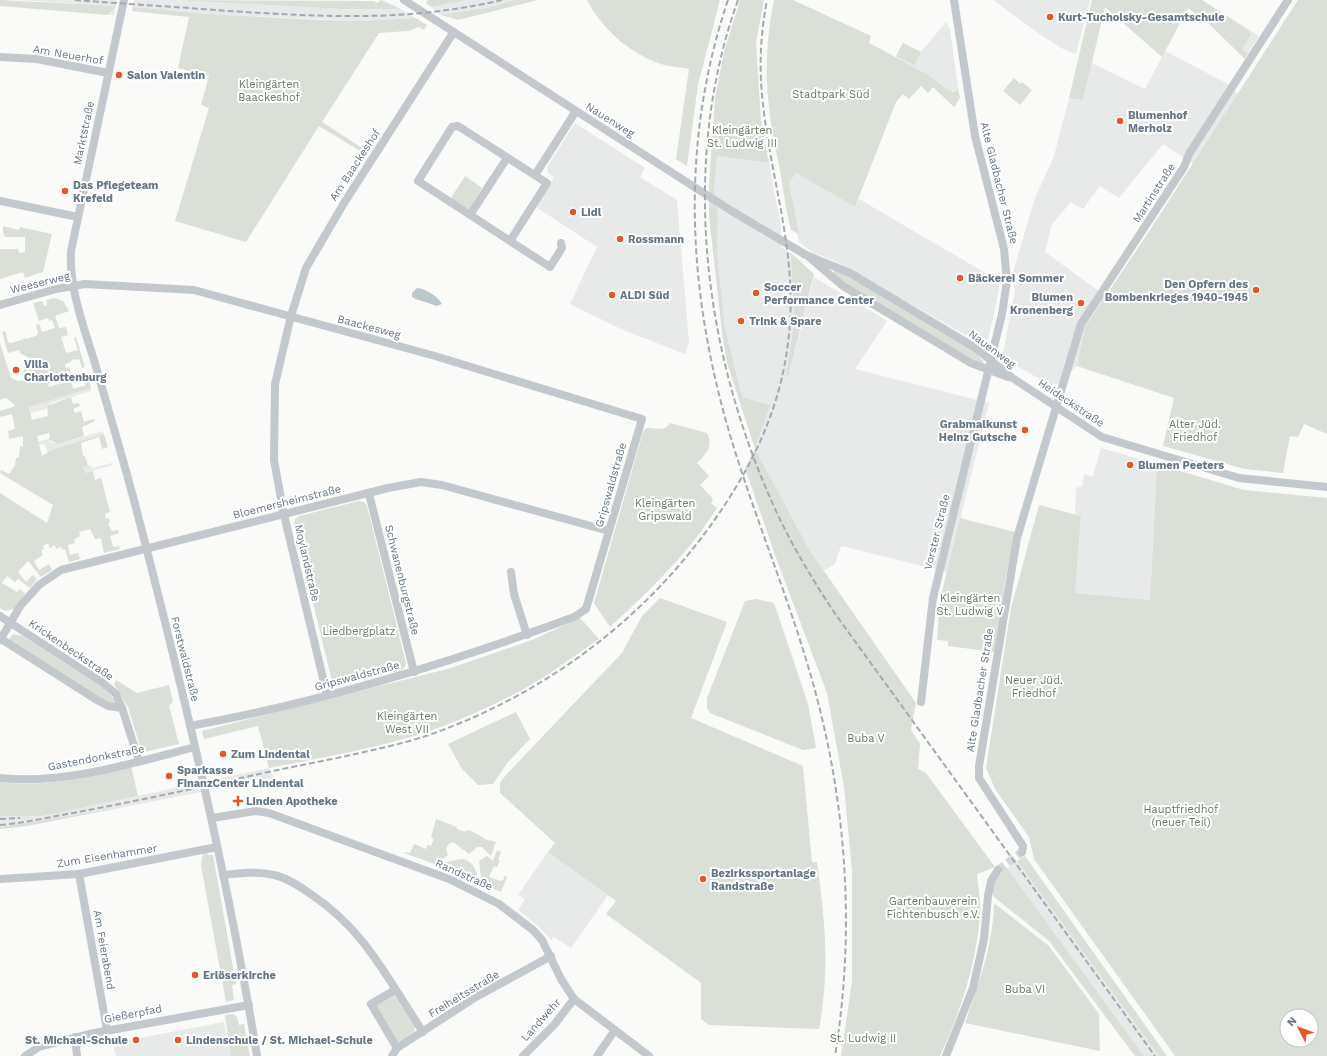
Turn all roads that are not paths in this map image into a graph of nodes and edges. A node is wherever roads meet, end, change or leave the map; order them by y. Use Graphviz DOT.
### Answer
graph roads {
  1 [pos="124,0"];
  2 [pos="404,0"];
  3 [pos="954,0"];
  4 [pos="1288,0"];
  5 [pos="453,33"];
  6 [pos="0,57"];
  7 [pos="108,73"];
  8 [pos="576,112"];
  9 [pos="507,158"];
  10 [pos="535,175"];
  11 [pos="0,200"];
  12 [pos="470,215"];
  13 [pos="78,217"];
  14 [pos="510,240"];
  15 [pos="561,243"];
  16 [pos="806,255"];
  17 [pos="70,272"];
  18 [pos="85,284"];
  19 [pos="73,286"];
  20 [pos="0,305"];
  21 [pos="290,316"];
  22 [pos="991,360"];
  23 [pos="988,370"];
  24 [pos="1014,379"];
  25 [pos="1056,405"];
  26 [pos="642,420"];
  27 [pos="1327,488"];
  28 [pos="369,494"];
  29 [pos="284,514"];
  30 [pos="609,531"];
  31 [pos="146,548"];
  32 [pos="511,572"];
  33 [pos="0,616"];
  34 [pos="10,622"];
  35 [pos="527,635"];
  36 [pos="0,640"];
  37 [pos="414,672"];
  38 [pos="327,695"];
  39 [pos="921,702"];
  40 [pos="122,708"];
  41 [pos="190,726"];
  42 [pos="195,747"];
  43 [pos="139,761"];
  44 [pos="0,778"];
  45 [pos="212,818"];
  46 [pos="217,847"];
  47 [pos="1022,852"];
  48 [pos="998,870"];
  49 [pos="78,874"];
  50 [pos="223,875"];
  51 [pos="0,879"];
  52 [pos="551,956"];
  53 [pos="395,990"];
  54 [pos="574,999"];
  55 [pos="249,1005"];
  56 [pos="107,1030"];
  57 [pos="615,1030"];
  58 [pos="422,1032"];
  59 [pos="75,1037"];
  60 [pos="397,1048"];
  61 [pos="25,1056"];
  62 [pos="78,1056"];
  63 [pos="257,1056"];
  64 [pos="392,1056"];
  65 [pos="523,1056"];
  66 [pos="597,1056"];
  67 [pos="649,1056"];
  68 [pos="946,1056"];
  1 -- 7 [label="street, Marktstraße"];
  2 -- 5 [label="street, Nauenweg"];
  3 -- 22 [label="street, Alte Gladbacher Straße"];
  4 -- 25 [label="street, Martinstraße"];
  5 -- 8 [label="street, Nauenweg"];
  5 -- 21 [label="street, Am Baackeshof"];
  6 -- 7 [label="street, Am Neuerhof"];
  7 -- 13 [label="street, Marktstraße"];
  8 -- 10 [label="street"];
  8 -- 16 [label="street, Nauenweg"];
  9 -- 10 [label="street"];
  9 -- 12 [label="street"];
  9 -- 12 [label="street"];
  10 -- 14 [label="street"];
  11 -- 13 [label="street"];
  12 -- 14 [label="street"];
  13 -- 17 [label="street, Marktstraße"];
  14 -- 15 [label="street"];
  16 -- 22 [label="street, Nauenweg"];
  16 -- 23 [label="street, Nauenweg"];
  17 -- 19 [label="street, Forstwaldstraße"];
  18 -- 19 [label="street, Weeserweg"];
  18 -- 21 [label="street, Baackesweg"];
  19 -- 20 [label="street, Weeserweg"];
  19 -- 31 [label="street, Forstwaldstraße"];
  21 -- 26 [label="street, Baackesweg"];
  21 -- 29 [label="street, Moylandstraße"];
  22 -- 23 [label="street, Alte Gladbacher Straße"];
  22 -- 24 [label="street, Nauenweg"];
  23 -- 24 [label="street, Nauenweg"];
  23 -- 39 [label="street, Vorster Straße"];
  24 -- 25 [label="street, Heideckstraße"];
  25 -- 27 [label="street, Heideckstraße"];
  25 -- 47 [label="street, Alte Gladbacher Straße"];
  26 -- 30 [label="street, Gripswaldstraße"];
  28 -- 29 [label="street, Bloemersheimstraße"];
  28 -- 30 [label="street, Bloemersheimstraße"];
  28 -- 37 [label="street, Schwanenburgstraße"];
  29 -- 31 [label="street, Bloemersheimstraße"];
  29 -- 38 [label="street, Moylandstraße"];
  30 -- 35 [label="street, Gripswaldstraße"];
  31 -- 34 [label="street, Bloemersheimstraße"];
  31 -- 41 [label="street, Forstwaldstraße"];
  32 -- 35 [label="street"];
  33 -- 34 [label="street, Krickenbeckstraße"];
  34 -- 36 [label="street, Bloemersheimstraße"];
  34 -- 40 [label="street, Krickenbeckstraße"];
  35 -- 37 [label="street, Gripswaldstraße"];
  36 -- 40 [label="street"];
  37 -- 38 [label="street, Gripswaldstraße"];
  38 -- 41 [label="street, Gripswaldstraße"];
  40 -- 43 [label="street, Krickenbeckstraße"];
  41 -- 42 [label="street, Forstwaldstraße"];
  42 -- 43 [label="street, Gastendonkstraße"];
  42 -- 45 [label="street, Forstwaldstraße"];
  43 -- 44 [label="street, Gastendonkstraße"];
  45 -- 46 [label="street, Forstwaldstraße"];
  45 -- 52 [label="street, Randstraße"];
  46 -- 49 [label="street, Zum Eisenhammer"];
  46 -- 50 [label="street, Forstwaldstraße"];
  48 -- 68 [label="street"];
  49 -- 51 [label="street, Zum Eisenhammer"];
  49 -- 56 [label="street, Am Feierabend"];
  50 -- 53 [label="street"];
  50 -- 55 [label="street, Forstwaldstraße"];
  52 -- 54 [label="street, Randstraße"];
  52 -- 58 [label="street, Freiheitsstraße"];
  53 -- 58 [label="street"];
  53 -- 60 [label="street"];
  54 -- 57 [label="street, Randstraße"];
  54 -- 65 [label="street, Landwehr"];
  55 -- 56 [label="street, Gießerpfad"];
  55 -- 63 [label="street, Forstwaldstraße"];
  56 -- 59 [label="street, Gießerpfad"];
  57 -- 66 [label="street"];
  57 -- 67 [label="street, Randstraße"];
  58 -- 60 [label="street, Freiheitsstraße"];
  59 -- 61 [label="street, Gießerpfad"];
  59 -- 62 [label="street"];
  60 -- 64 [label="street, Freiheitsstraße"];
}
